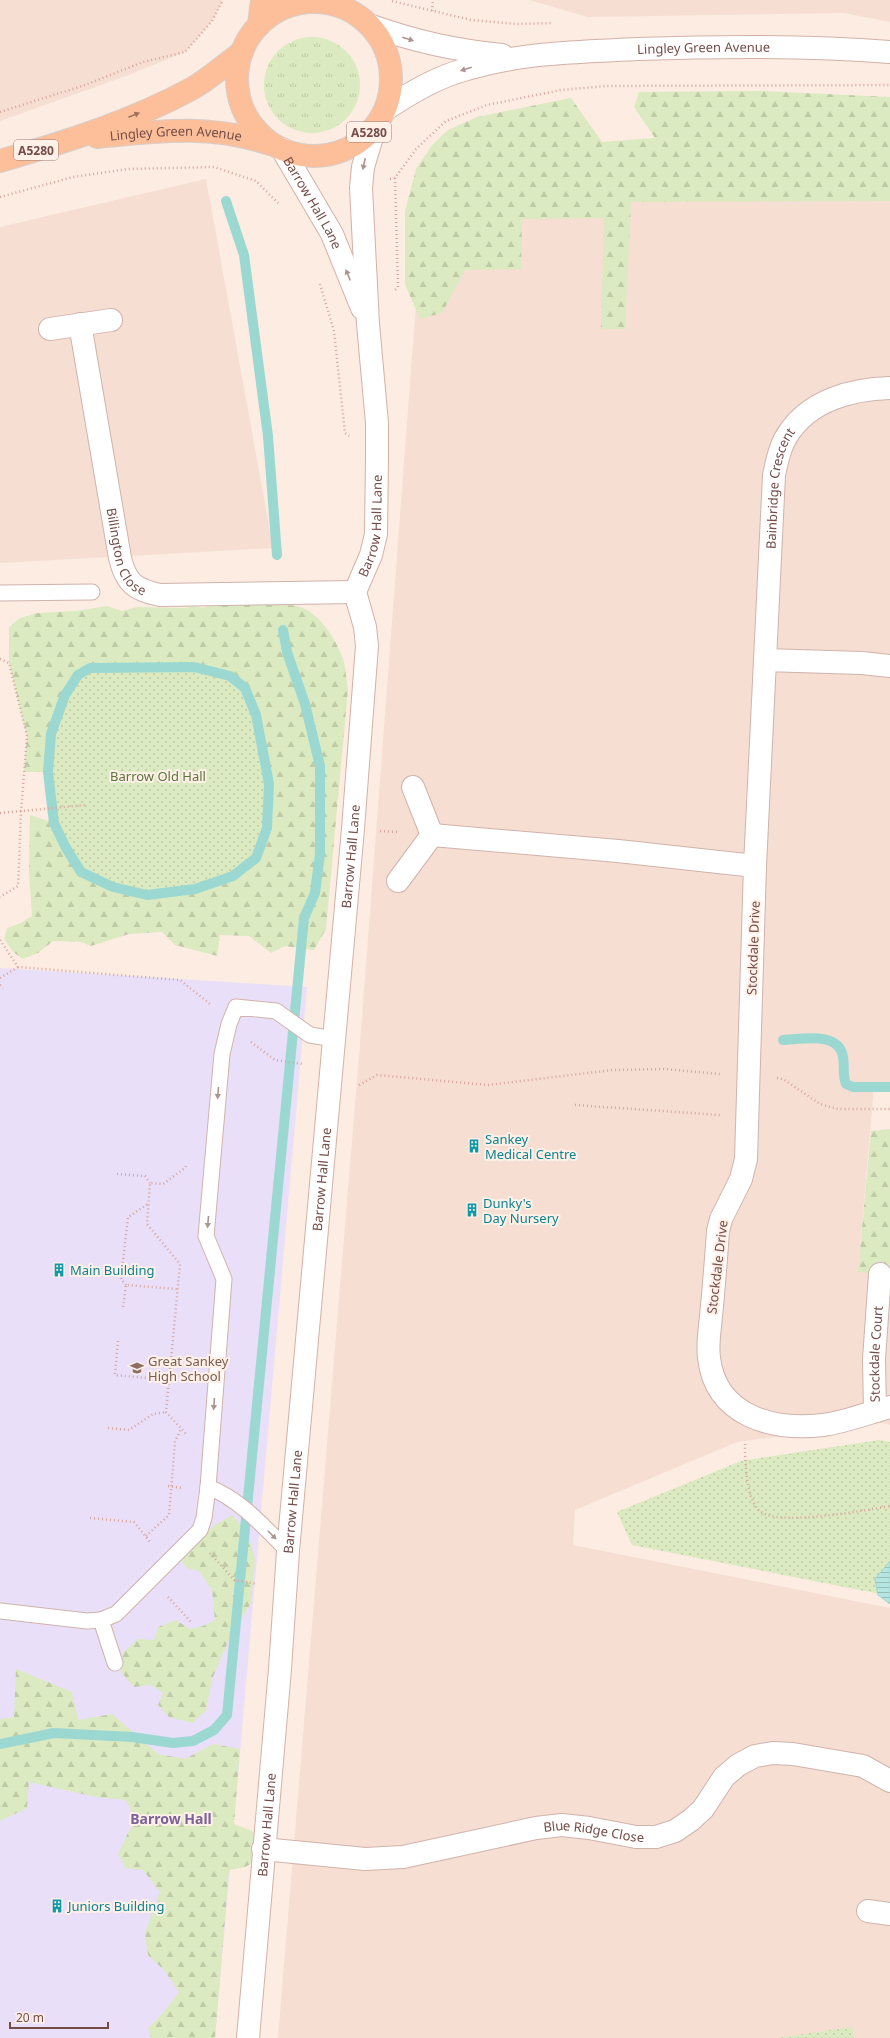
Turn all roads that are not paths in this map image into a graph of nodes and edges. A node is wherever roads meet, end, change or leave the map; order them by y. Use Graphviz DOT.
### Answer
graph roads {
  1 [pos="262,0"];
  2 [pos="330,1"];
  3 [pos="259,25"];
  4 [pos="372,26"];
  5 [pos="242,52"];
  6 [pos="890,52"];
  7 [pos="517,56"];
  8 [pos="380,118"];
  9 [pos="72,140"];
  10 [pos="280,148"];
  11 [pos="0,161"];
  12 [pos="111,320"];
  13 [pos="80,324"];
  14 [pos="368,324"];
  15 [pos="50,329"];
  16 [pos="890,388"];
  17 [pos="92,592"];
  18 [pos="355,592"];
  19 [pos="0,593"];
  20 [pos="766,660"];
  21 [pos="890,666"];
  22 [pos="413,787"];
  23 [pos="432,835"];
  24 [pos="755,866"];
  25 [pos="398,881"];
  26 [pos="334,1039"];
  27 [pos="880,1274"];
  28 [pos="883,1409"];
  29 [pos="208,1487"];
  30 [pos="288,1551"];
  31 [pos="0,1610"];
  32 [pos="101,1620"];
  33 [pos="115,1663"];
  34 [pos="890,1781"];
  35 [pos="263,1849"];
  36 [pos="868,1911"];
  37 [pos="890,1914"];
  38 [pos="248,2038"];
  1 -- 3 [label="main road, A5280"];
  2 -- 3 [label="main road, A5280"];
  2 -- 4 [label="main road, A5280"];
  3 -- 5 [label="main road, A5280"];
  4 -- 7 [label="street, Lingley Green Avenue, one-way"];
  4 -- 8 [label="main road, A5280"];
  9 -- 5 [label="main road, Lingley Green Avenue / A5280, one-way"];
  5 -- 10 [label="main road, A5280"];
  6 -- 7 [label="street, Lingley Green Avenue"];
  7 -- 8 [label="street, Lingley Green Avenue, one-way"];
  8 -- 10 [label="main road, A5280"];
  8 -- 14 [label="street, Barrow Hall Lane, one-way"];
  9 -- 10 [label="main road, Lingley Green Avenue / A5280"];
  9 -- 11 [label="main road, Lingley Green Avenue / A5280"];
  14 -- 10 [label="street, Barrow Hall Lane, one-way"];
  12 -- 13 [label="street"];
  13 -- 15 [label="street"];
  13 -- 18 [label="street, Billington Close"];
  14 -- 18 [label="street, Barrow Hall Lane"];
  16 -- 20 [label="street, Bainbridge Crescent"];
  17 -- 19 [label="lane"];
  18 -- 26 [label="street, Barrow Hall Lane"];
  20 -- 21 [label="street"];
  20 -- 24 [label="street, Stockdale Drive"];
  22 -- 23 [label="street"];
  23 -- 24 [label="street"];
  23 -- 25 [label="street"];
  24 -- 28 [label="street, Stockdale Drive"];
  26 -- 29 [label="lane, one-way"];
  26 -- 30 [label="street, Barrow Hall Lane"];
  27 -- 28 [label="street, Stockdale Court"];
  29 -- 30 [label="lane, one-way"];
  29 -- 32 [label="lane"];
  30 -- 35 [label="street, Barrow Hall Lane"];
  31 -- 32 [label="lane"];
  32 -- 33 [label="lane"];
  34 -- 35 [label="street, Blue Ridge Close"];
  35 -- 38 [label="street, Barrow Hall Lane"];
  36 -- 37 [label="street"];
}
